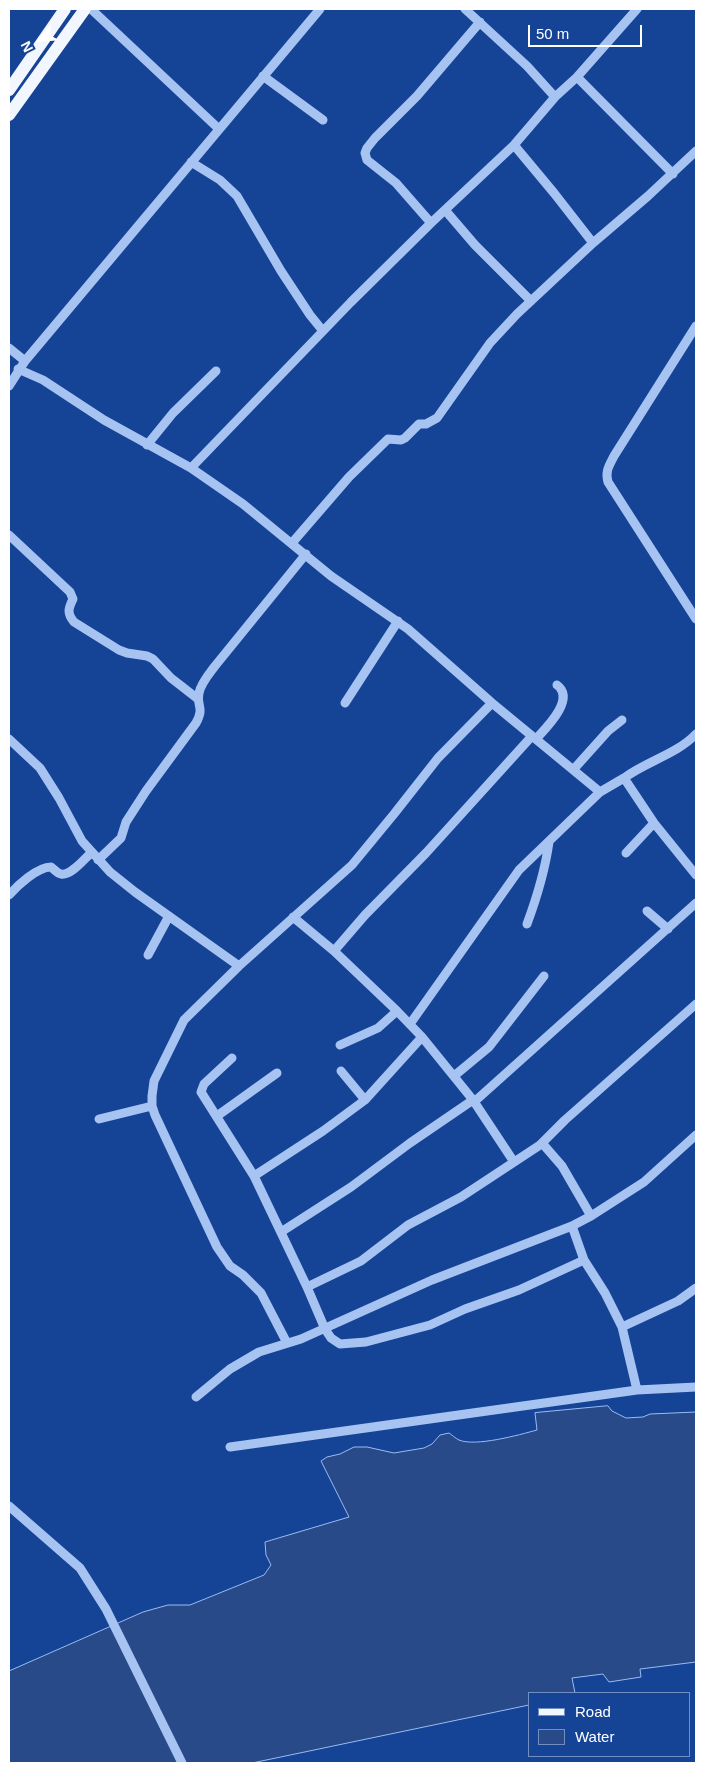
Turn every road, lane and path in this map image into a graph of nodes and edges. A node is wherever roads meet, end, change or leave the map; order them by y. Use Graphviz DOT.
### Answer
graph roads {
  1 [pos="65,9"];
  2 [pos="85,9"];
  3 [pos="91,9"];
  4 [pos="320,9"];
  5 [pos="465,9"];
  6 [pos="637,9"];
  7 [pos="480,22"];
  8 [pos="263,76"];
  9 [pos="576,77"];
  10 [pos="9,90"];
  11 [pos="555,97"];
  12 [pos="9,115"];
  13 [pos="322,120"];
  14 [pos="219,129"];
  15 [pos="514,145"];
  16 [pos="696,151"];
  17 [pos="191,162"];
  18 [pos="673,174"];
  19 [pos="445,210"];
  20 [pos="431,223"];
  21 [pos="593,243"];
  22 [pos="531,301"];
  23 [pos="696,326"];
  24 [pos="323,331"];
  25 [pos="9,348"];
  26 [pos="25,361"];
  27 [pos="18,370"];
  28 [pos="216,371"];
  29 [pos="9,386"];
  30 [pos="147,445"];
  31 [pos="191,468"];
  32 [pos="9,534"];
  33 [pos="292,543"];
  34 [pos="306,554"];
  35 [pos="694,608"];
  36 [pos="696,619"];
  37 [pos="398,621"];
  38 [pos="557,685"];
  39 [pos="198,699"];
  40 [pos="345,703"];
  41 [pos="492,703"];
  42 [pos="622,720"];
  43 [pos="696,734"];
  44 [pos="534,737"];
  45 [pos="9,739"];
  46 [pos="573,770"];
  47 [pos="624,778"];
  48 [pos="600,792"];
  49 [pos="654,824"];
  50 [pos="549,842"];
  51 [pos="91,852"];
  52 [pos="626,853"];
  53 [pos="98,860"];
  54 [pos="696,875"];
  55 [pos="9,896"];
  56 [pos="696,903"];
  57 [pos="647,911"];
  58 [pos="169,916"];
  59 [pos="293,917"];
  60 [pos="527,924"];
  61 [pos="668,929"];
  62 [pos="334,951"];
  63 [pos="148,955"];
  64 [pos="239,966"];
  65 [pos="544,976"];
  66 [pos="696,1004"];
  67 [pos="397,1011"];
  68 [pos="410,1024"];
  69 [pos="422,1037"];
  70 [pos="340,1045"];
  71 [pos="232,1058"];
  72 [pos="342,1071"];
  73 [pos="277,1073"];
  74 [pos="454,1076"];
  75 [pos="365,1100"];
  76 [pos="474,1101"];
  77 [pos="152,1106"];
  78 [pos="217,1116"];
  79 [pos="99,1119"];
  80 [pos="696,1135"];
  81 [pos="542,1143"];
  82 [pos="514,1162"];
  83 [pos="254,1176"];
  84 [pos="591,1216"];
  85 [pos="572,1226"];
  86 [pos="281,1232"];
  87 [pos="584,1260"];
  88 [pos="307,1287"];
  89 [pos="696,1288"];
  90 [pos="622,1327"];
  91 [pos="325,1328"];
  92 [pos="287,1343"];
  93 [pos="696,1387"];
  94 [pos="637,1390"];
  95 [pos="196,1397"];
  96 [pos="230,1447"];
  97 [pos="9,1506"];
  98 [pos="182,1763"];
  1 -- 10 [label="main road"];
  2 -- 12 [label="main road"];
  3 -- 14 [label="street"];
  4 -- 8 [label="street"];
  5 -- 7 [label="street"];
  6 -- 9 [label="street"];
  7 -- 11 [label="street"];
  7 -- 20 [label="street"];
  8 -- 13 [label="street"];
  8 -- 14 [label="street"];
  9 -- 11 [label="street"];
  9 -- 18 [label="street"];
  11 -- 15 [label="street"];
  14 -- 17 [label="street"];
  15 -- 19 [label="street"];
  15 -- 21 [label="street"];
  16 -- 18 [label="street"];
  17 -- 24 [label="street"];
  17 -- 26 [label="street"];
  18 -- 21 [label="street"];
  19 -- 20 [label="street"];
  19 -- 22 [label="street"];
  20 -- 24 [label="street"];
  21 -- 22 [label="street"];
  22 -- 33 [label="street"];
  23 -- 35 [label="street"];
  24 -- 31 [label="street"];
  25 -- 26 [label="street"];
  26 -- 27 [label="street"];
  27 -- 29 [label="street"];
  27 -- 30 [label="street"];
  28 -- 30 [label="street"];
  30 -- 31 [label="street"];
  31 -- 33 [label="street"];
  32 -- 39 [label="street"];
  33 -- 34 [label="street"];
  34 -- 37 [label="street"];
  34 -- 39 [label="street"];
  35 -- 36 [label="street"];
  37 -- 40 [label="street"];
  37 -- 41 [label="street"];
  38 -- 44 [label="street"];
  39 -- 53 [label="street"];
  41 -- 44 [label="street"];
  41 -- 59 [label="street"];
  42 -- 46 [label="street"];
  43 -- 47 [label="street"];
  44 -- 46 [label="street"];
  44 -- 62 [label="street"];
  45 -- 51 [label="street"];
  46 -- 48 [label="street"];
  47 -- 48 [label="street"];
  47 -- 49 [label="street"];
  48 -- 50 [label="street"];
  49 -- 52 [label="street"];
  49 -- 54 [label="street"];
  50 -- 60 [label="street"];
  50 -- 68 [label="street"];
  51 -- 53 [label="street"];
  51 -- 55 [label="street"];
  53 -- 58 [label="street"];
  56 -- 61 [label="street"];
  57 -- 61 [label="street"];
  58 -- 63 [label="street"];
  58 -- 64 [label="street"];
  59 -- 62 [label="street"];
  59 -- 64 [label="street"];
  61 -- 76 [label="street"];
  62 -- 67 [label="street"];
  64 -- 77 [label="street"];
  65 -- 74 [label="street"];
  66 -- 81 [label="street"];
  67 -- 68 [label="street"];
  67 -- 70 [label="street"];
  68 -- 69 [label="street"];
  69 -- 74 [label="street"];
  69 -- 75 [label="street"];
  71 -- 78 [label="street"];
  72 -- 75 [label="street"];
  73 -- 78 [label="street"];
  74 -- 76 [label="street"];
  75 -- 83 [label="street"];
  76 -- 82 [label="street"];
  76 -- 86 [label="street"];
  77 -- 79 [label="street"];
  77 -- 92 [label="street"];
  78 -- 83 [label="street"];
  80 -- 84 [label="street"];
  81 -- 82 [label="street"];
  81 -- 84 [label="street"];
  82 -- 88 [label="street"];
  83 -- 86 [label="street"];
  84 -- 85 [label="street"];
  85 -- 87 [label="street"];
  85 -- 91 [label="street"];
  86 -- 88 [label="street"];
  87 -- 90 [label="street"];
  87 -- 91 [label="street"];
  88 -- 91 [label="street"];
  89 -- 90 [label="street"];
  90 -- 94 [label="street"];
  91 -- 92 [label="street"];
  92 -- 95 [label="street"];
  93 -- 94 [label="street"];
  94 -- 96 [label="street"];
  97 -- 98 [label="street"];
}
